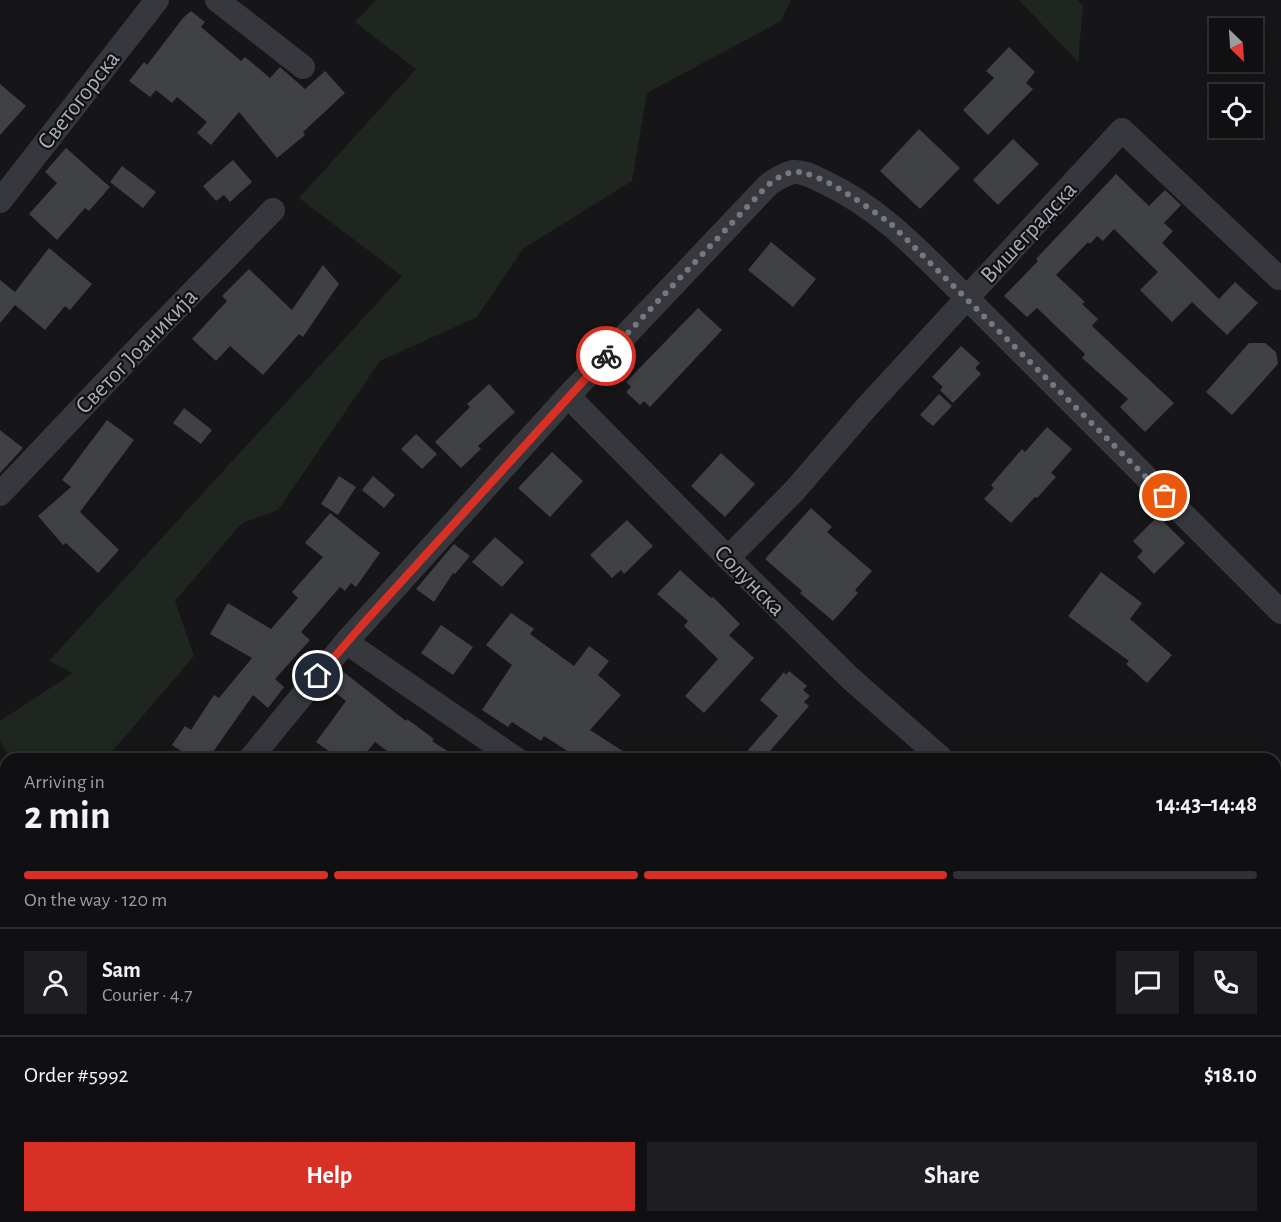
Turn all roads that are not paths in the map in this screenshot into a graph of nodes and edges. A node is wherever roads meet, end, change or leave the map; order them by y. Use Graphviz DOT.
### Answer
graph roads {
  1 [pos="157,0"];
  2 [pos="217,0"];
  3 [pos="303,67"];
  4 [pos="0,201"];
  5 [pos="273,210"];
  6 [pos="1279,278"];
  7 [pos="967,298"];
  8 [pos="568,396"];
  9 [pos="0,494"];
  10 [pos="728,558"];
  11 [pos="1281,612"];
  12 [pos="346,642"];
  13 [pos="255,753"];
  14 [pos="507,753"];
  15 [pos="935,753"];
  1 -- 4 [label="street, Светогорска"];
  2 -- 3 [label="street"];
  5 -- 9 [label="street, Светог Јоаникија"];
  6 -- 7 [label="street, Вишеградска"];
  7 -- 8 [label="street"];
  7 -- 10 [label="street"];
  7 -- 11 [label="street, Вишеградска"];
  8 -- 10 [label="street, Солунска"];
  8 -- 12 [label="street"];
  10 -- 15 [label="street, Солунска"];
  12 -- 13 [label="street"];
  12 -- 14 [label="street"];
}
